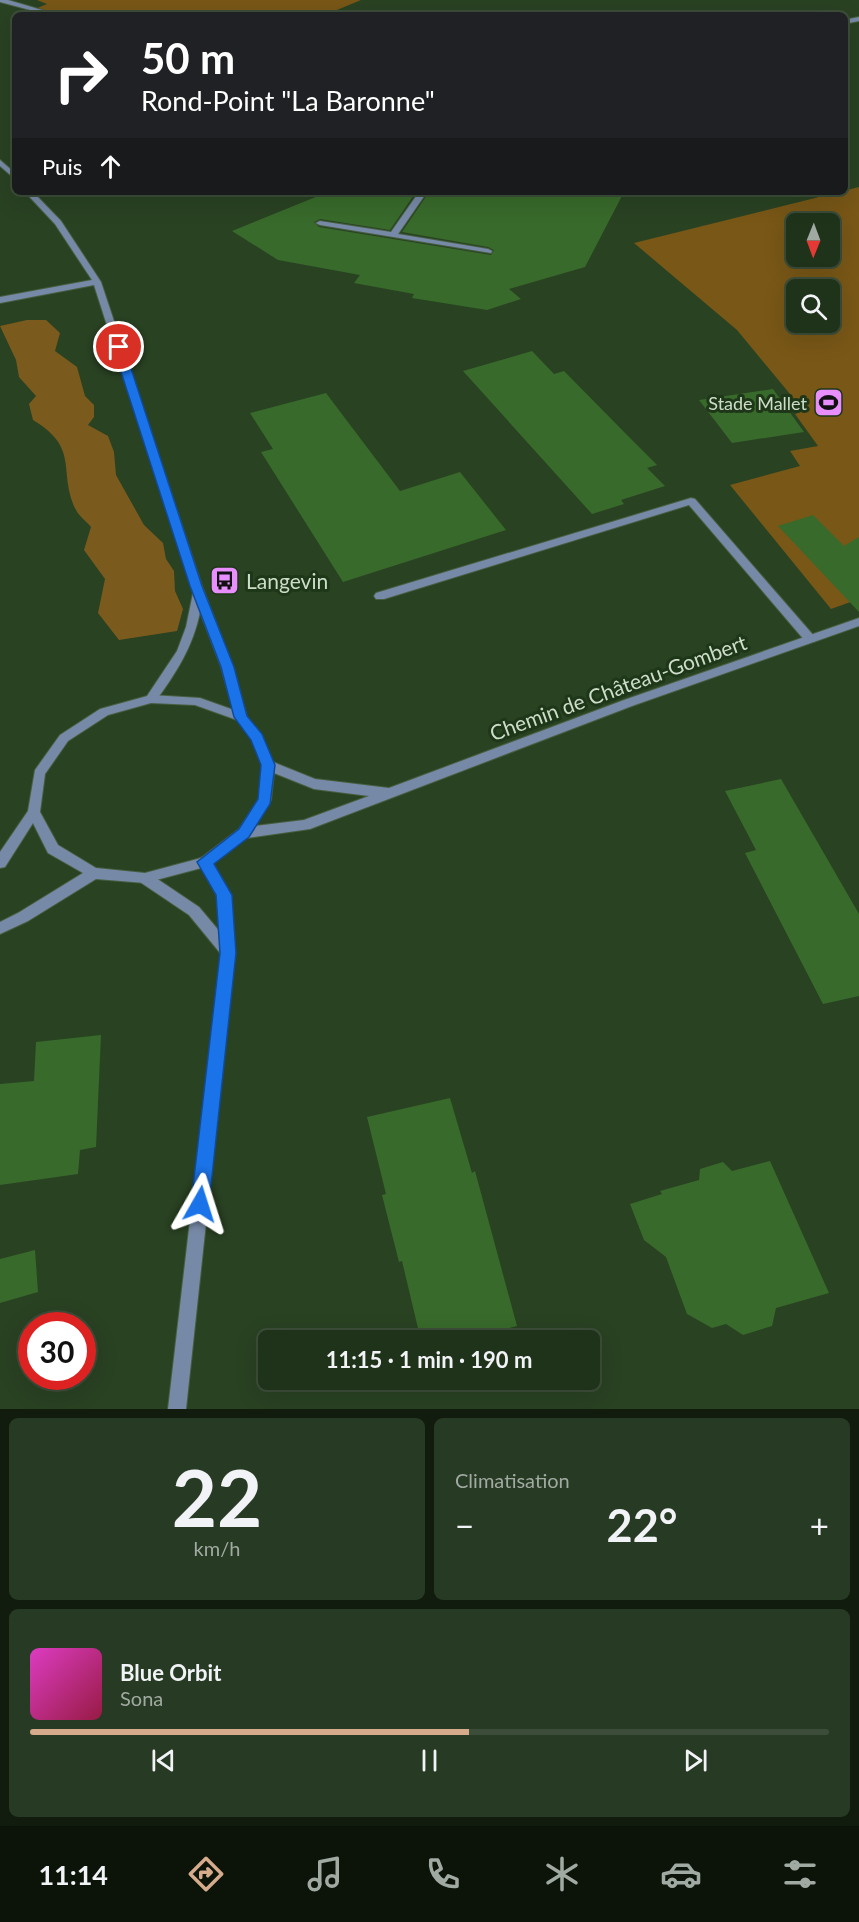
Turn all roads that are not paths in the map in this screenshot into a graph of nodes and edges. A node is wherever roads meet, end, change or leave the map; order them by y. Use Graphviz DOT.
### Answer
graph roads {
  1 [pos="2,0"];
  2 [pos="45,12"];
  3 [pos="0,162"];
  4 [pos="12,174"];
  5 [pos="32,195"];
  6 [pos="421,195"];
  7 [pos="320,223"];
  8 [pos="393,235"];
  9 [pos="488,251"];
  10 [pos="98,282"];
  11 [pos="0,300"];
  12 [pos="198,593"];
  13 [pos="380,596"];
  14 [pos="859,622"];
  15 [pos="810,639"];
  16 [pos="151,699"];
  17 [pos="241,717"];
  18 [pos="268,765"];
  19 [pos="392,794"];
  20 [pos="34,812"];
  21 [pos="244,833"];
  22 [pos="0,862"];
  23 [pos="205,862"];
  24 [pos="94,873"];
  25 [pos="145,878"];
  26 [pos="0,928"];
  27 [pos="228,953"];
  28 [pos="177,1409"];
  1 -- 2 [label="street"];
  3 -- 4 [label="street"];
  5 -- 10 [label="street"];
  6 -- 8 [label="street"];
  7 -- 8 [label="street"];
  8 -- 9 [label="street"];
  10 -- 11 [label="street"];
  10 -- 12 [label="street"];
  12 -- 16 [label="street"];
  12 -- 17 [label="street"];
  13 -- 15 [label="street"];
  14 -- 15 [label="street, Chemin de Château-Gombert"];
  15 -- 19 [label="street, Chemin de Château-Gombert"];
  16 -- 17 [label="street"];
  16 -- 20 [label="street"];
  17 -- 18 [label="street"];
  18 -- 19 [label="street, Chemin de Château-Gombert"];
  18 -- 21 [label="street"];
  19 -- 21 [label="street, Chemin de Château-Gombert"];
  20 -- 22 [label="street"];
  20 -- 24 [label="street"];
  21 -- 23 [label="street"];
  23 -- 25 [label="street"];
  23 -- 27 [label="street"];
  24 -- 25 [label="street"];
  24 -- 26 [label="street"];
  25 -- 27 [label="street"];
  27 -- 28 [label="street"];
}
